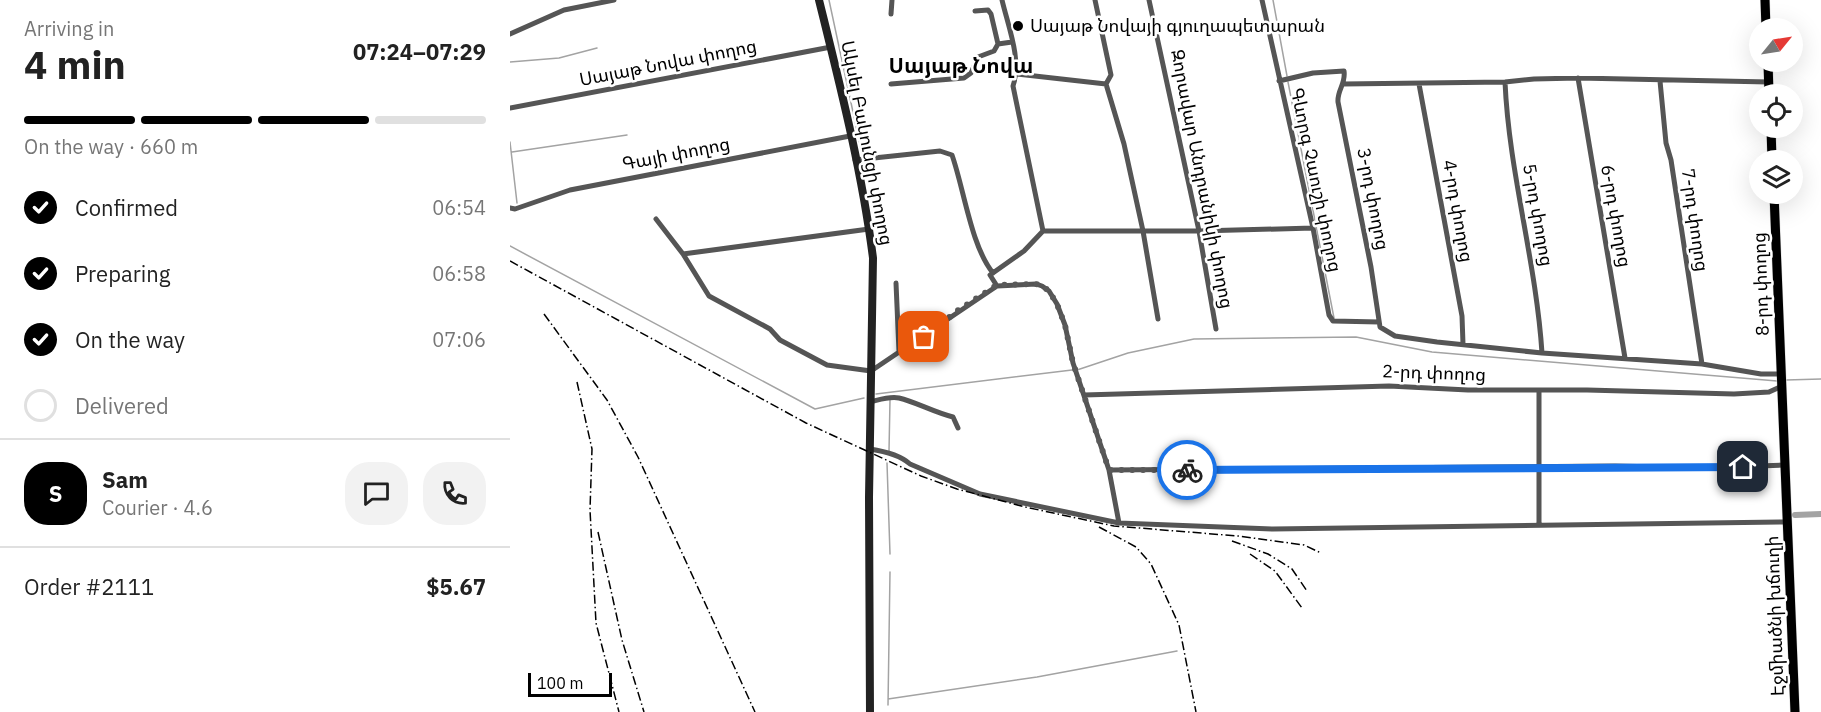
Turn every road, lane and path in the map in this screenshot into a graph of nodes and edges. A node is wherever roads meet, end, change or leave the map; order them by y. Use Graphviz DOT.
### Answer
graph roads {
  1 [pos="614,0"];
  2 [pos="819,0"];
  3 [pos="892,0"];
  4 [pos="1002,0"];
  5 [pos="1095,0"];
  6 [pos="1149,0"];
  7 [pos="1262,0"];
  8 [pos="1765,0"];
  9 [pos="975,11"];
  10 [pos="891,14"];
  11 [pos="1766,18"];
  12 [pos="510,34"];
  13 [pos="1012,42"];
  14 [pos="998,44"];
  15 [pos="831,47"];
  16 [pos="1768,72"];
  17 [pos="1017,74"];
  18 [pos="1578,78"];
  19 [pos="1279,81"];
  20 [pos="1660,81"];
  21 [pos="1505,82"];
  22 [pos="1769,82"];
  23 [pos="891,84"];
  24 [pos="1106,84"];
  25 [pos="1343,84"];
  26 [pos="1419,84"];
  27 [pos="510,108"];
  28 [pos="850,136"];
  29 [pos="855,160"];
  30 [pos="1774,204"];
  31 [pos="510,208"];
  32 [pos="656,219"];
  33 [pos="1313,228"];
  34 [pos="869,229"];
  35 [pos="1043,231"];
  36 [pos="1143,231"];
  37 [pos="1199,231"];
  38 [pos="683,254"];
  39 [pos="993,273"];
  40 [pos="896,283"];
  41 [pos="997,285"];
  42 [pos="1158,319"];
  43 [pos="1379,322"];
  44 [pos="1216,329"];
  45 [pos="1463,344"];
  46 [pos="899,352"];
  47 [pos="1542,352"];
  48 [pos="1625,358"];
  49 [pos="1702,364"];
  50 [pos="871,371"];
  51 [pos="1781,374"];
  52 [pos="1782,386"];
  53 [pos="1539,390"];
  54 [pos="1084,395"];
  55 [pos="870,402"];
  56 [pos="958,428"];
  57 [pos="870,449"];
  58 [pos="1785,465"];
  59 [pos="1539,467"];
  60 [pos="1109,470"];
  61 [pos="1787,520"];
  62 [pos="1119,523"];
  63 [pos="1539,525"];
  64 [pos="870,712"];
  65 [pos="1795,712"];
  1 -- 12 [label="street"];
  2 -- 15 [label="main road, Ակսել Բակունցի փողոց"];
  3 -- 10 [label="street"];
  4 -- 13 [label="street"];
  5 -- 24 [label="street"];
  6 -- 37 [label="street, Զորավար Անդրանիկի փողոց"];
  7 -- 19 [label="street, Գևորգ Չաուշի փողոց"];
  8 -- 11 [label="main road"];
  9 -- 14 [label="street"];
  13 -- 14 [label="street"];
  13 -- 17 [label="street"];
  14 -- 23 [label="street"];
  15 -- 27 [label="street, Սայաթ Նովա փողոց"];
  15 -- 28 [label="main road, Ակսել Բակունցի փողոց"];
  16 -- 22 [label="main road"];
  17 -- 24 [label="street"];
  17 -- 35 [label="street"];
  18 -- 20 [label="street"];
  18 -- 21 [label="street"];
  18 -- 48 [label="street, 6-րդ փողոց"];
  19 -- 25 [label="street"];
  19 -- 33 [label="street, Գևորգ Չաուշի փողոց"];
  20 -- 22 [label="street"];
  20 -- 49 [label="street, 7-րդ փողոց"];
  21 -- 26 [label="street"];
  21 -- 47 [label="street, 5-րդ փողոց"];
  24 -- 36 [label="street"];
  25 -- 26 [label="street"];
  25 -- 43 [label="street, 3-րդ փողոց"];
  26 -- 45 [label="street, 4-րդ փողոց"];
  28 -- 29 [label="main road, Ակսել Բակունցի փողոց"];
  28 -- 31 [label="street, Գայի փողոց"];
  29 -- 34 [label="main road, Ակսել Բակունցի փողոց"];
  29 -- 39 [label="street"];
  30 -- 51 [label="main road, 8-րդ փողոց"];
  32 -- 38 [label="street"];
  33 -- 37 [label="street"];
  33 -- 43 [label="street, Գևորգ Չաուշի փողոց"];
  34 -- 38 [label="street"];
  34 -- 50 [label="main road, Ակսել Բակունցի փողոց"];
  35 -- 36 [label="street"];
  35 -- 39 [label="street"];
  36 -- 37 [label="street"];
  36 -- 42 [label="street"];
  37 -- 44 [label="street, Զորավար Անդրանիկի փողոց"];
  38 -- 50 [label="street"];
  39 -- 41 [label="street"];
  40 -- 46 [label="street"];
  41 -- 46 [label="street"];
  41 -- 54 [label="street"];
  43 -- 45 [label="street"];
  45 -- 47 [label="street"];
  46 -- 50 [label="street"];
  47 -- 48 [label="street"];
  48 -- 49 [label="street"];
  49 -- 51 [label="street"];
  50 -- 55 [label="main road, Ակսել Բակունցի փողոց"];
  51 -- 52 [label="main road, 8-րդ փողոց"];
  52 -- 53 [label="street, 2-րդ փողոց"];
  52 -- 58 [label="main road, 8-րդ փողոց"];
  53 -- 54 [label="street, 2-րդ փողոց"];
  53 -- 59 [label="street"];
  54 -- 60 [label="street"];
  55 -- 56 [label="street"];
  55 -- 57 [label="main road, Ակսել Բակունցի փողոց"];
  57 -- 62 [label="street"];
  57 -- 64 [label="main road, Ակսել Բակունցի փողոց"];
  58 -- 59 [label="street"];
  58 -- 61 [label="main road, Էջմիածնի խճուղի"];
  59 -- 60 [label="street"];
  59 -- 63 [label="street"];
  60 -- 62 [label="street"];
  61 -- 63 [label="street"];
  61 -- 65 [label="main road, Էջմիածնի խճուղի"];
  62 -- 63 [label="street"];
}
